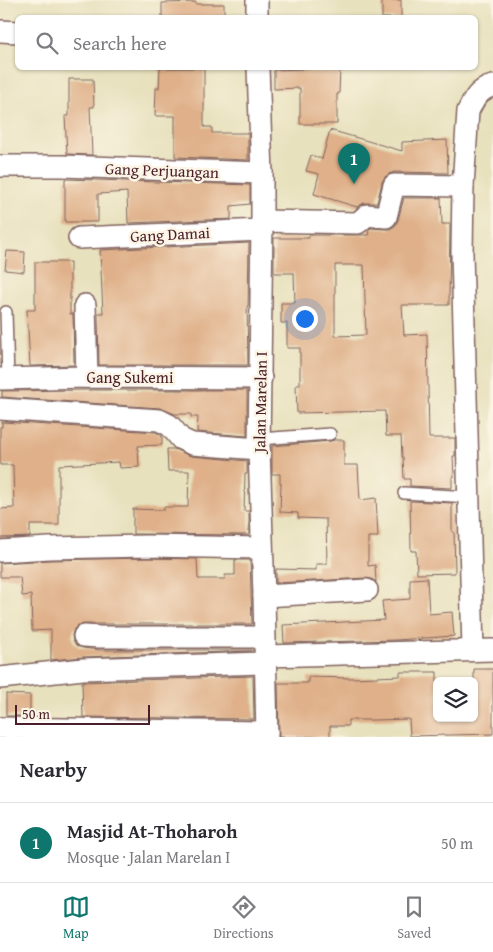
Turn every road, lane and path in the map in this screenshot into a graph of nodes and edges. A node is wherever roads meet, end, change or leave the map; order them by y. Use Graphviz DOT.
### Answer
graph roads {
  1 [pos="257,0"];
  2 [pos="257,15"];
  3 [pos="0,31"];
  4 [pos="15,32"];
  5 [pos="258,70"];
  6 [pos="493,86"];
  7 [pos="0,166"];
  8 [pos="262,173"];
  9 [pos="463,186"];
  10 [pos="262,225"];
  11 [pos="79,238"];
  12 [pos="86,305"];
  13 [pos="6,312"];
  14 [pos="87,377"];
  15 [pos="261,378"];
  16 [pos="4,379"];
  17 [pos="0,409"];
  18 [pos="330,434"];
  19 [pos="259,444"];
  20 [pos="404,493"];
  21 [pos="469,497"];
  22 [pos="262,548"];
  23 [pos="0,551"];
  24 [pos="367,590"];
  25 [pos="264,596"];
  26 [pos="84,636"];
  27 [pos="483,650"];
  28 [pos="265,652"];
  29 [pos="0,678"];
  30 [pos="0,728"];
  31 [pos="267,735"];
  1 -- 2 [label="street"];
  3 -- 4 [label="street"];
  5 -- 8 [label="street, Jalan Marelan I"];
  6 -- 9 [label="street"];
  7 -- 8 [label="street, Gang Perjuangan"];
  8 -- 10 [label="street, Jalan Marelan I"];
  9 -- 10 [label="street, Gang Damai"];
  9 -- 21 [label="street"];
  10 -- 11 [label="street, Gang Damai"];
  10 -- 15 [label="street, Jalan Marelan I"];
  12 -- 14 [label="street"];
  13 -- 16 [label="lane"];
  14 -- 15 [label="street, Gang Sukemi"];
  14 -- 16 [label="street, Gang Sukemi"];
  15 -- 19 [label="street, Jalan Marelan I"];
  17 -- 19 [label="street"];
  18 -- 19 [label="lane"];
  19 -- 22 [label="street, Jalan Marelan I"];
  20 -- 21 [label="lane"];
  21 -- 27 [label="street"];
  22 -- 23 [label="street"];
  22 -- 25 [label="street, Jalan Marelan I"];
  24 -- 25 [label="street"];
  25 -- 28 [label="street, Jalan Marelan I"];
  26 -- 28 [label="street"];
  27 -- 28 [label="street"];
  28 -- 29 [label="street"];
  28 -- 31 [label="street, Jalan Marelan I"];
  30 -- 31 [label="street"];
}
